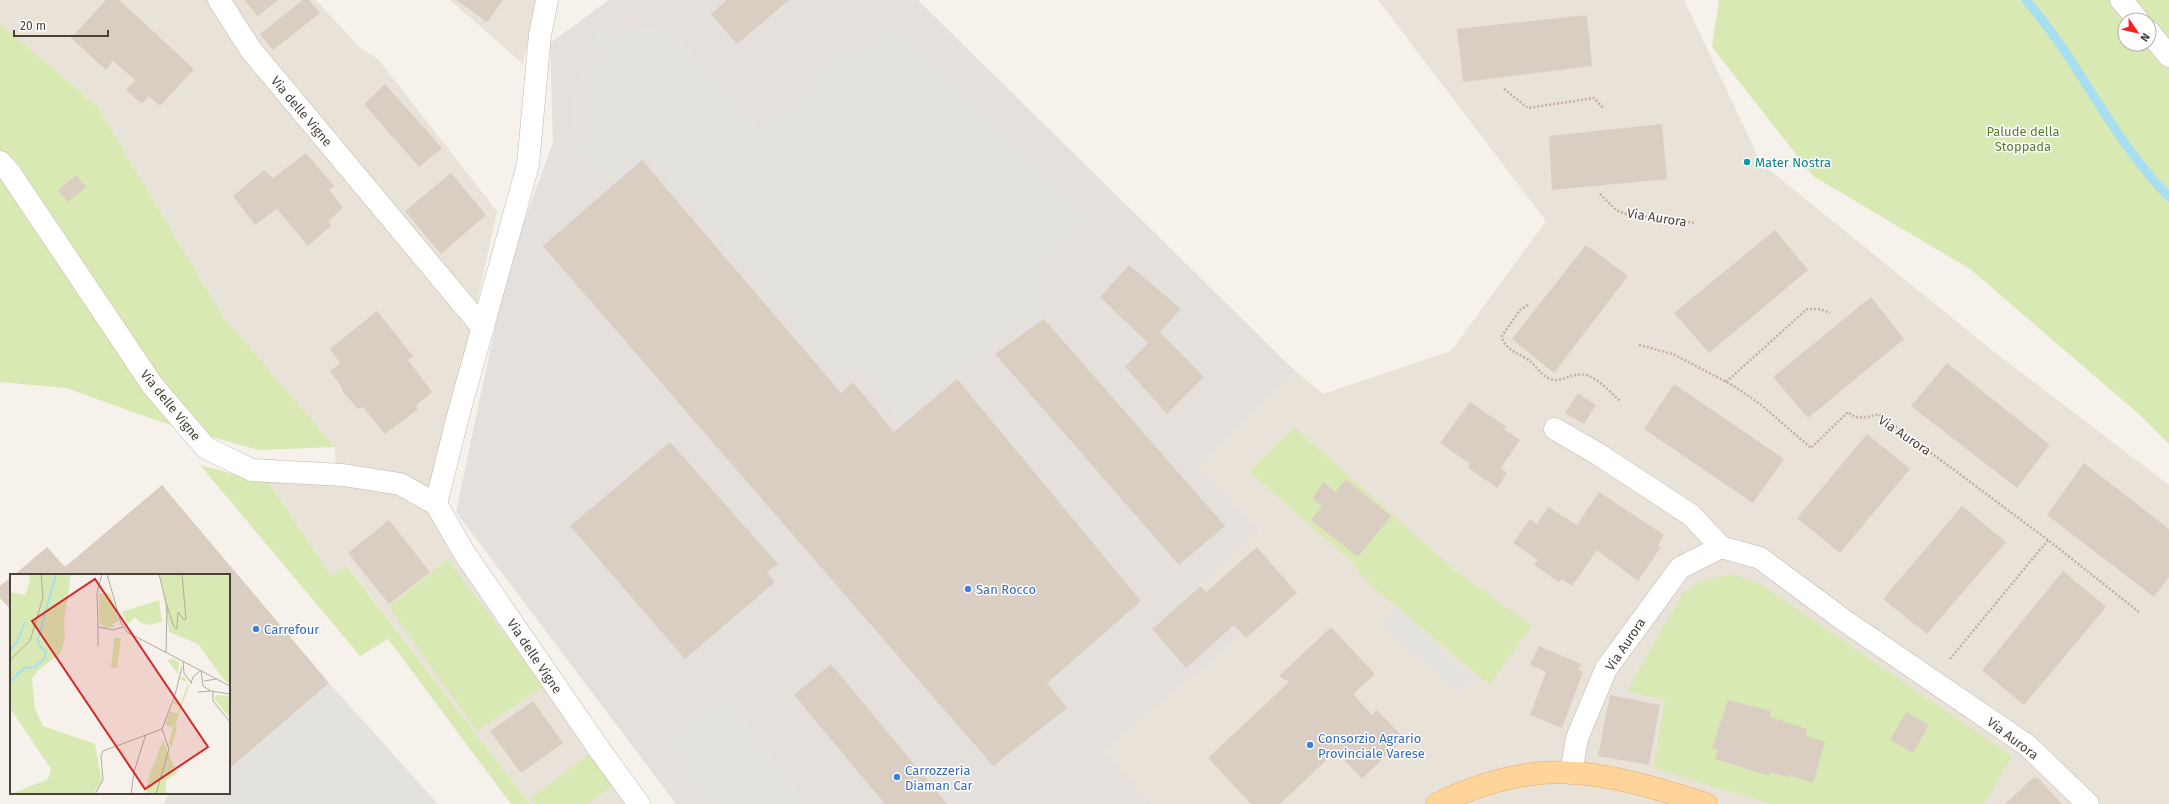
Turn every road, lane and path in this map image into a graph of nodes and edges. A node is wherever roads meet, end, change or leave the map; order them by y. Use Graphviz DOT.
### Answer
graph roads {
  1 [pos="219,0"];
  2 [pos="547,0"];
  3 [pos="2121,0"];
  4 [pos="2131,12"];
  5 [pos="2157,42"];
  6 [pos="2169,56"];
  7 [pos="1504,89"];
  8 [pos="1604,109"];
  9 [pos="0,162"];
  10 [pos="1600,194"];
  11 [pos="1696,223"];
  12 [pos="1528,305"];
  13 [pos="1830,313"];
  14 [pos="483,328"];
  15 [pos="1639,346"];
  16 [pos="1726,382"];
  17 [pos="1620,401"];
  18 [pos="1555,429"];
  19 [pos="436,504"];
  20 [pos="2048,540"];
  21 [pos="1721,547"];
  22 [pos="2139,612"];
  23 [pos="1932,680"];
  24 [pos="1571,773"];
  25 [pos="639,804"];
  26 [pos="1437,804"];
  27 [pos="1706,804"];
  28 [pos="2088,804"];
  1 -- 14 [label="street, Via delle Vigne"];
  2 -- 14 [label="street"];
  3 -- 4 [label="street"];
  5 -- 6 [label="street"];
  7 -- 8 [label="path"];
  9 -- 19 [label="street, Via delle Vigne"];
  10 -- 11 [label="path, Via Aurora"];
  12 -- 17 [label="path"];
  13 -- 16 [label="path"];
  14 -- 19 [label="street"];
  15 -- 16 [label="path, Via Aurora"];
  16 -- 20 [label="path, Via Aurora"];
  18 -- 21 [label="street"];
  19 -- 25 [label="street, Via delle Vigne"];
  20 -- 22 [label="path, Via Aurora"];
  20 -- 23 [label="path"];
  21 -- 23 [label="street, Via Aurora"];
  21 -- 24 [label="street, Via Aurora"];
  23 -- 28 [label="street, Via Aurora"];
  24 -- 26 [label="main road"];
  24 -- 27 [label="main road"];
}
